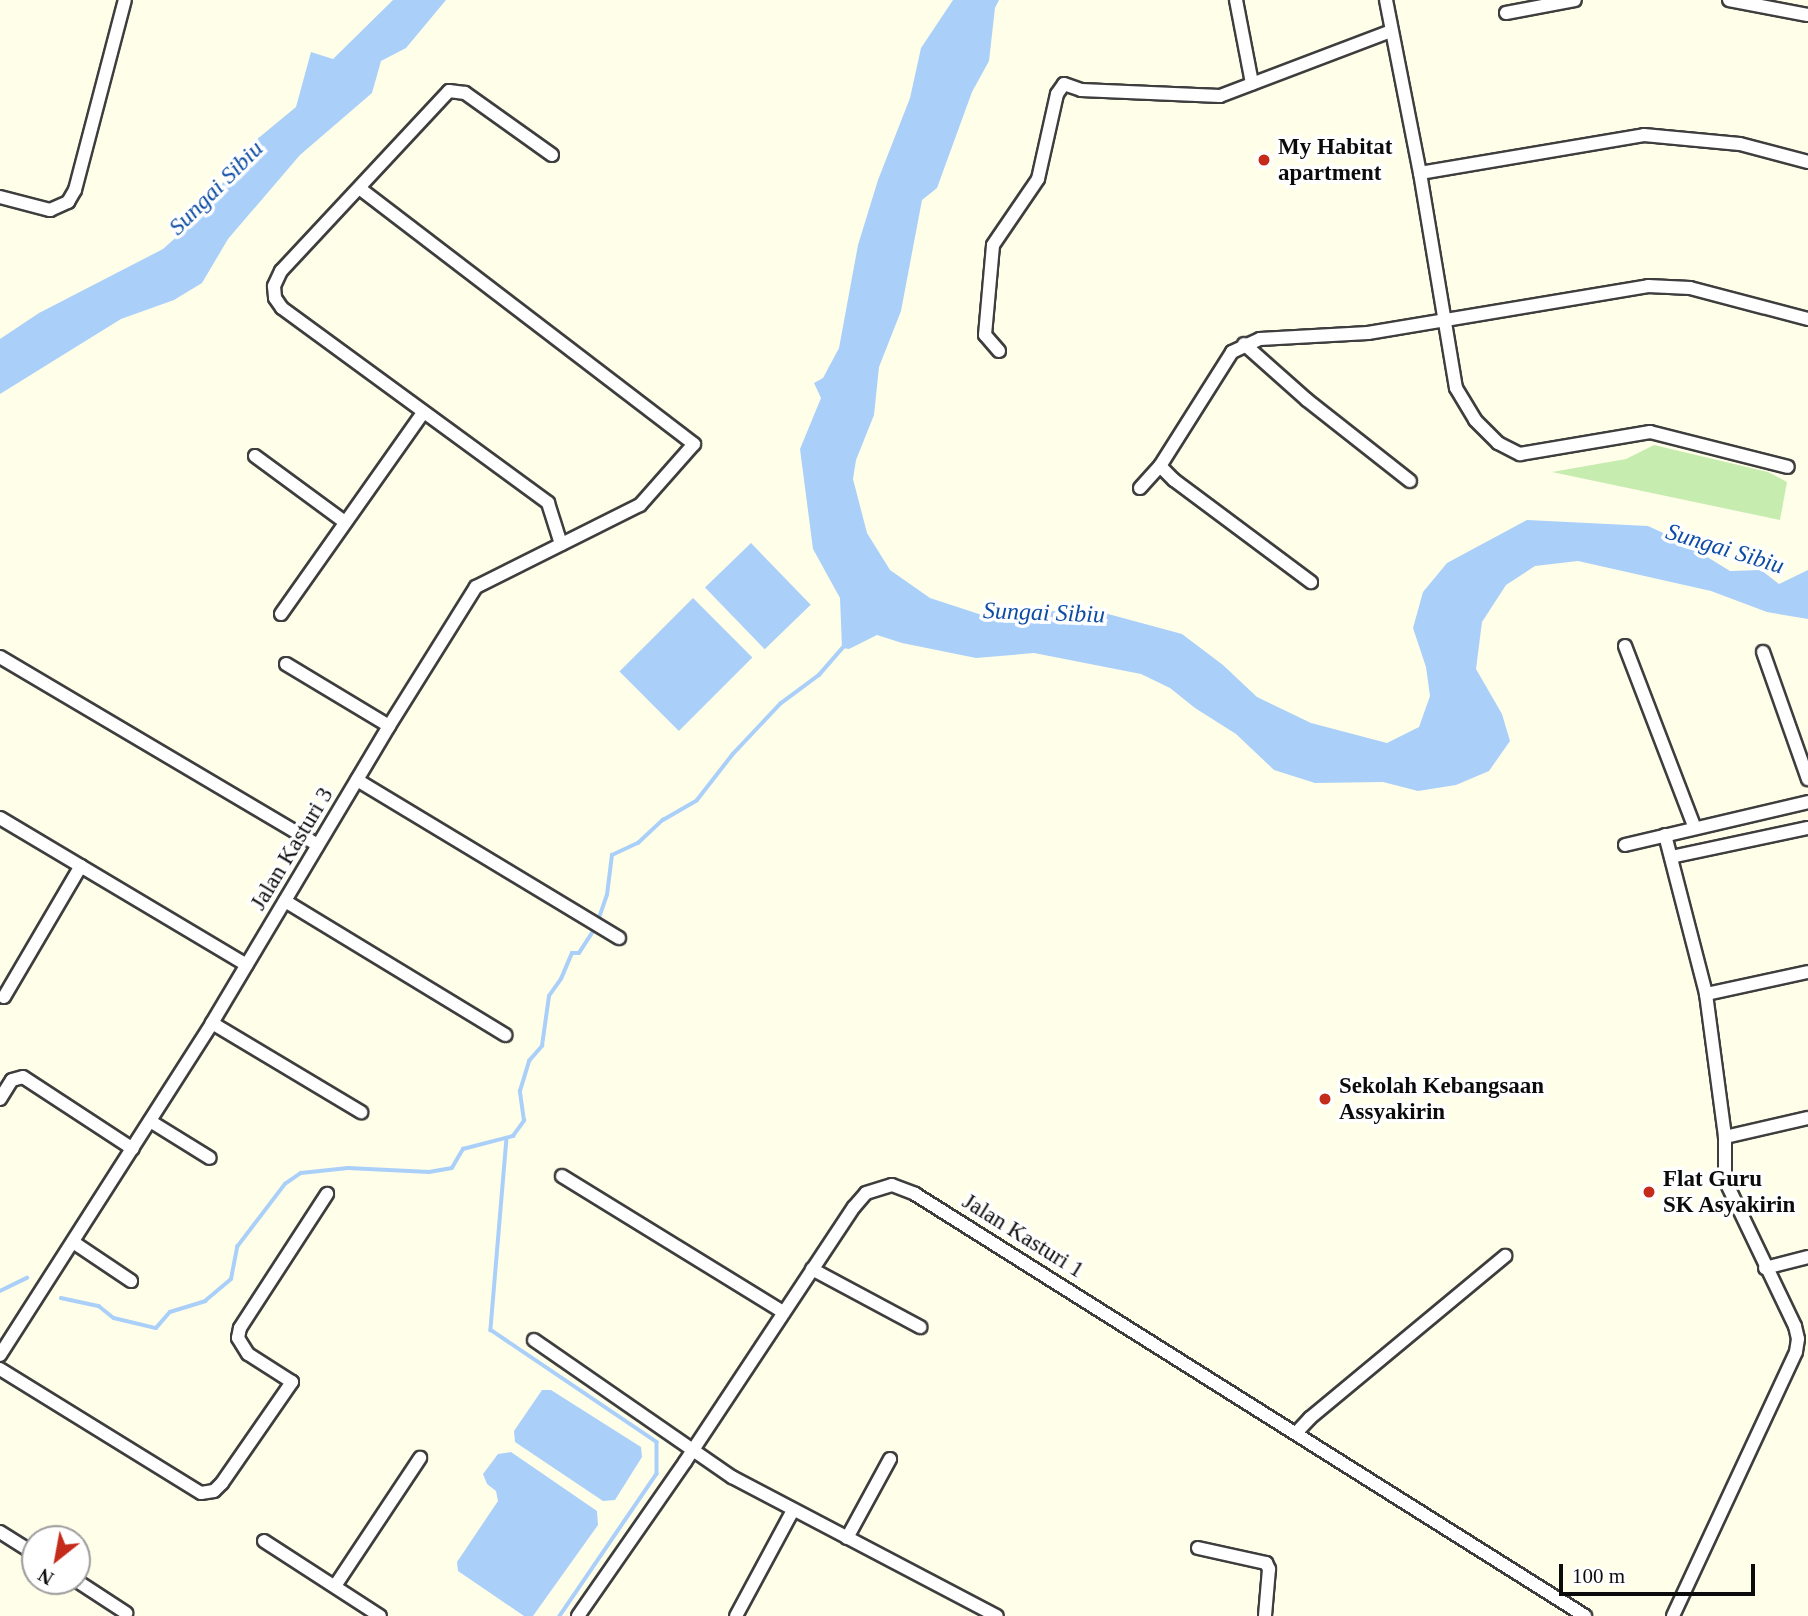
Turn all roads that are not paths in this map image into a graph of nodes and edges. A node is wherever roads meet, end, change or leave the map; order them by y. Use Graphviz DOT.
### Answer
graph roads {
  1 [pos="125,0"];
  2 [pos="1236,0"];
  3 [pos="1386,0"];
  4 [pos="1575,0"];
  5 [pos="1729,0"];
  6 [pos="1540,2"];
  7 [pos="1506,13"];
  8 [pos="1808,15"];
  9 [pos="1391,31"];
  10 [pos="1252,83"];
  11 [pos="552,155"];
  12 [pos="1808,162"];
  13 [pos="1420,173"];
  14 [pos="360,189"];
  15 [pos="0,197"];
  16 [pos="1808,319"];
  17 [pos="1443,322"];
  18 [pos="1244,344"];
  19 [pos="999,351"];
  20 [pos="423,413"];
  21 [pos="255,456"];
  22 [pos="1160,466"];
  23 [pos="1788,467"];
  24 [pos="1409,481"];
  25 [pos="1140,488"];
  26 [pos="345,522"];
  27 [pos="561,544"];
  28 [pos="1311,582"];
  29 [pos="281,614"];
  30 [pos="1625,646"];
  31 [pos="1763,652"];
  32 [pos="0,657"];
  33 [pos="286,664"];
  34 [pos="389,726"];
  35 [pos="1808,779"];
  36 [pos="357,780"];
  37 [pos="1808,802"];
  38 [pos="0,818"];
  39 [pos="1695,828"];
  40 [pos="1808,828"];
  41 [pos="1665,835"];
  42 [pos="318,845"];
  43 [pos="1625,845"];
  44 [pos="1671,858"];
  45 [pos="80,866"];
  46 [pos="285,901"];
  47 [pos="619,938"];
  48 [pos="247,965"];
  49 [pos="1808,972"];
  50 [pos="1706,994"];
  51 [pos="4,997"];
  52 [pos="212,1023"];
  53 [pos="505,1035"];
  54 [pos="0,1099"];
  55 [pos="361,1112"];
  56 [pos="1808,1118"];
  57 [pos="150,1121"];
  58 [pos="1724,1137"];
  59 [pos="133,1149"];
  60 [pos="210,1158"];
  61 [pos="562,1176"];
  62 [pos="327,1194"];
  63 [pos="73,1242"];
  64 [pos="1505,1256"];
  65 [pos="1808,1257"];
  66 [pos="1765,1268"];
  67 [pos="812,1269"];
  68 [pos="131,1281"];
  69 [pos="783,1312"];
  70 [pos="920,1327"];
  71 [pos="534,1340"];
  72 [pos="0,1355"];
  73 [pos="0,1369"];
  74 [pos="1297,1432"];
  75 [pos="693,1449"];
  76 [pos="420,1458"];
  77 [pos="890,1459"];
  78 [pos="793,1510"];
  79 [pos="0,1532"];
  80 [pos="847,1538"];
  81 [pos="264,1541"];
  82 [pos="21,1545"];
  83 [pos="1198,1548"];
  84 [pos="335,1586"];
  85 [pos="91,1590"];
  86 [pos="126,1613"];
  87 [pos="380,1616"];
  88 [pos="578,1616"];
  89 [pos="736,1616"];
  90 [pos="997,1616"];
  91 [pos="1265,1616"];
  92 [pos="1585,1616"];
  93 [pos="1673,1616"];
  1 -- 15 [label="street"];
  2 -- 10 [label="street"];
  3 -- 9 [label="street"];
  4 -- 6 [label="street"];
  5 -- 8 [label="street"];
  6 -- 7 [label="street"];
  9 -- 10 [label="street"];
  9 -- 13 [label="street"];
  10 -- 19 [label="street"];
  11 -- 14 [label="street"];
  12 -- 13 [label="street"];
  13 -- 17 [label="street"];
  14 -- 20 [label="street"];
  14 -- 27 [label="street, Jalan Kasturi 3"];
  16 -- 17 [label="street"];
  17 -- 18 [label="street"];
  17 -- 23 [label="street"];
  18 -- 22 [label="street"];
  18 -- 24 [label="street"];
  20 -- 26 [label="street"];
  20 -- 27 [label="street"];
  21 -- 26 [label="street"];
  22 -- 25 [label="street"];
  22 -- 28 [label="street"];
  26 -- 29 [label="street"];
  27 -- 34 [label="street, Jalan Kasturi 3"];
  30 -- 39 [label="street"];
  31 -- 35 [label="street"];
  32 -- 42 [label="street"];
  33 -- 34 [label="street"];
  34 -- 36 [label="street, Jalan Kasturi 3"];
  36 -- 42 [label="street, Jalan Kasturi 3"];
  36 -- 47 [label="street"];
  37 -- 39 [label="street"];
  38 -- 45 [label="street"];
  39 -- 41 [label="street"];
  40 -- 44 [label="street"];
  41 -- 43 [label="street"];
  41 -- 44 [label="street"];
  42 -- 46 [label="street, Jalan Kasturi 3"];
  44 -- 50 [label="street"];
  45 -- 48 [label="street"];
  45 -- 51 [label="street"];
  46 -- 48 [label="street, Jalan Kasturi 3"];
  46 -- 53 [label="street"];
  48 -- 52 [label="street, Jalan Kasturi 3"];
  49 -- 50 [label="street"];
  50 -- 58 [label="street"];
  52 -- 55 [label="street"];
  52 -- 57 [label="street, Jalan Kasturi 3"];
  54 -- 59 [label="street"];
  56 -- 58 [label="street"];
  57 -- 59 [label="street, Jalan Kasturi 3"];
  57 -- 60 [label="street"];
  58 -- 66 [label="street"];
  59 -- 63 [label="street, Jalan Kasturi 3"];
  61 -- 69 [label="street"];
  62 -- 73 [label="street"];
  63 -- 68 [label="street"];
  63 -- 72 [label="street, Jalan Kasturi 3"];
  64 -- 74 [label="street"];
  65 -- 66 [label="street"];
  66 -- 93 [label="street"];
  67 -- 69 [label="street, Jalan Kasturi 1"];
  67 -- 70 [label="street"];
  67 -- 74 [label="street, Jalan Kasturi 1"];
  69 -- 75 [label="street, Jalan Kasturi 1"];
  71 -- 75 [label="street"];
  74 -- 92 [label="street, Jalan Kasturi 1"];
  75 -- 78 [label="street"];
  75 -- 88 [label="street, Jalan Kasturi 1"];
  76 -- 84 [label="street"];
  77 -- 80 [label="street"];
  78 -- 80 [label="street"];
  78 -- 89 [label="street"];
  79 -- 82 [label="street"];
  80 -- 90 [label="street"];
  81 -- 84 [label="street"];
  83 -- 91 [label="street"];
  84 -- 87 [label="street"];
  85 -- 86 [label="street"];
}
